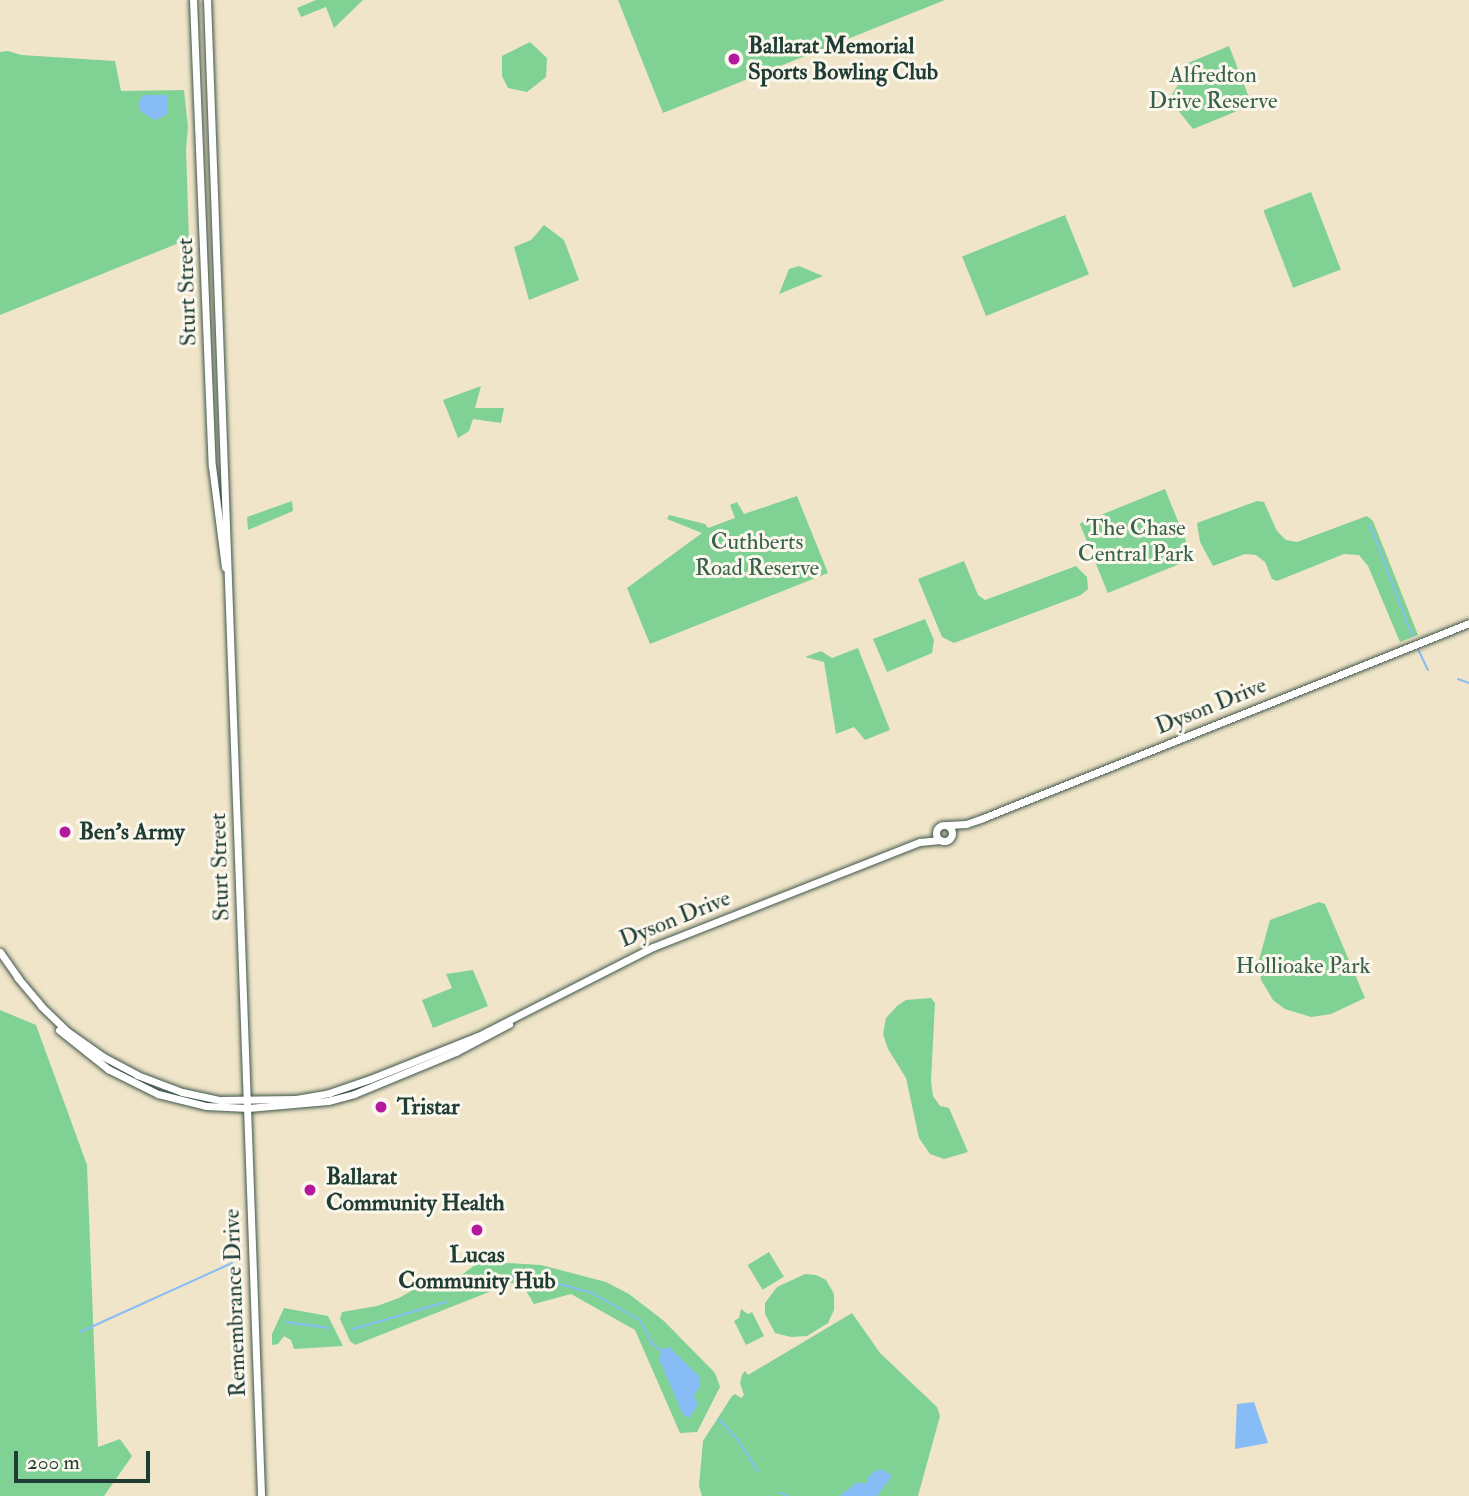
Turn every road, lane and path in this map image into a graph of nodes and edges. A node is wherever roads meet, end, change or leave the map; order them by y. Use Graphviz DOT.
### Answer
graph roads {
  1 [pos="193,0"];
  2 [pos="207,0"];
  3 [pos="209,39"];
  4 [pos="194,42"];
  5 [pos="219,303"];
  6 [pos="206,308"];
  7 [pos="228,582"];
  8 [pos="1469,623"];
  9 [pos="966,824"];
  10 [pos="948,825"];
  11 [pos="936,831"];
  12 [pos="951,836"];
  13 [pos="940,840"];
  14 [pos="920,842"];
  15 [pos="0,952"];
  16 [pos="248,1105"];
  17 [pos="261,1496"];
  1 -- 4 [label="main road, Sturt Street"];
  2 -- 3 [label="main road, Sturt Street"];
  3 -- 4 [label="main road"];
  3 -- 5 [label="main road, Sturt Street"];
  4 -- 6 [label="main road, Sturt Street"];
  5 -- 6 [label="main road"];
  5 -- 7 [label="main road, Sturt Street"];
  6 -- 7 [label="main road, Sturt Street"];
  7 -- 16 [label="main road, Sturt Street"];
  8 -- 9 [label="main road, Dyson Drive"];
  9 -- 10 [label="main road, Dyson Drive"];
  9 -- 12 [label="main road, Dyson Drive"];
  10 -- 11 [label="main road"];
  10 -- 12 [label="main road"];
  11 -- 13 [label="main road"];
  11 -- 14 [label="main road, Dyson Drive"];
  12 -- 13 [label="main road"];
  13 -- 14 [label="main road, Dyson Drive"];
  14 -- 16 [label="main road, Dyson Drive"];
  15 -- 16 [label="main road, Dyson Drive"];
  16 -- 17 [label="main road, Remembrance Drive"];
}
